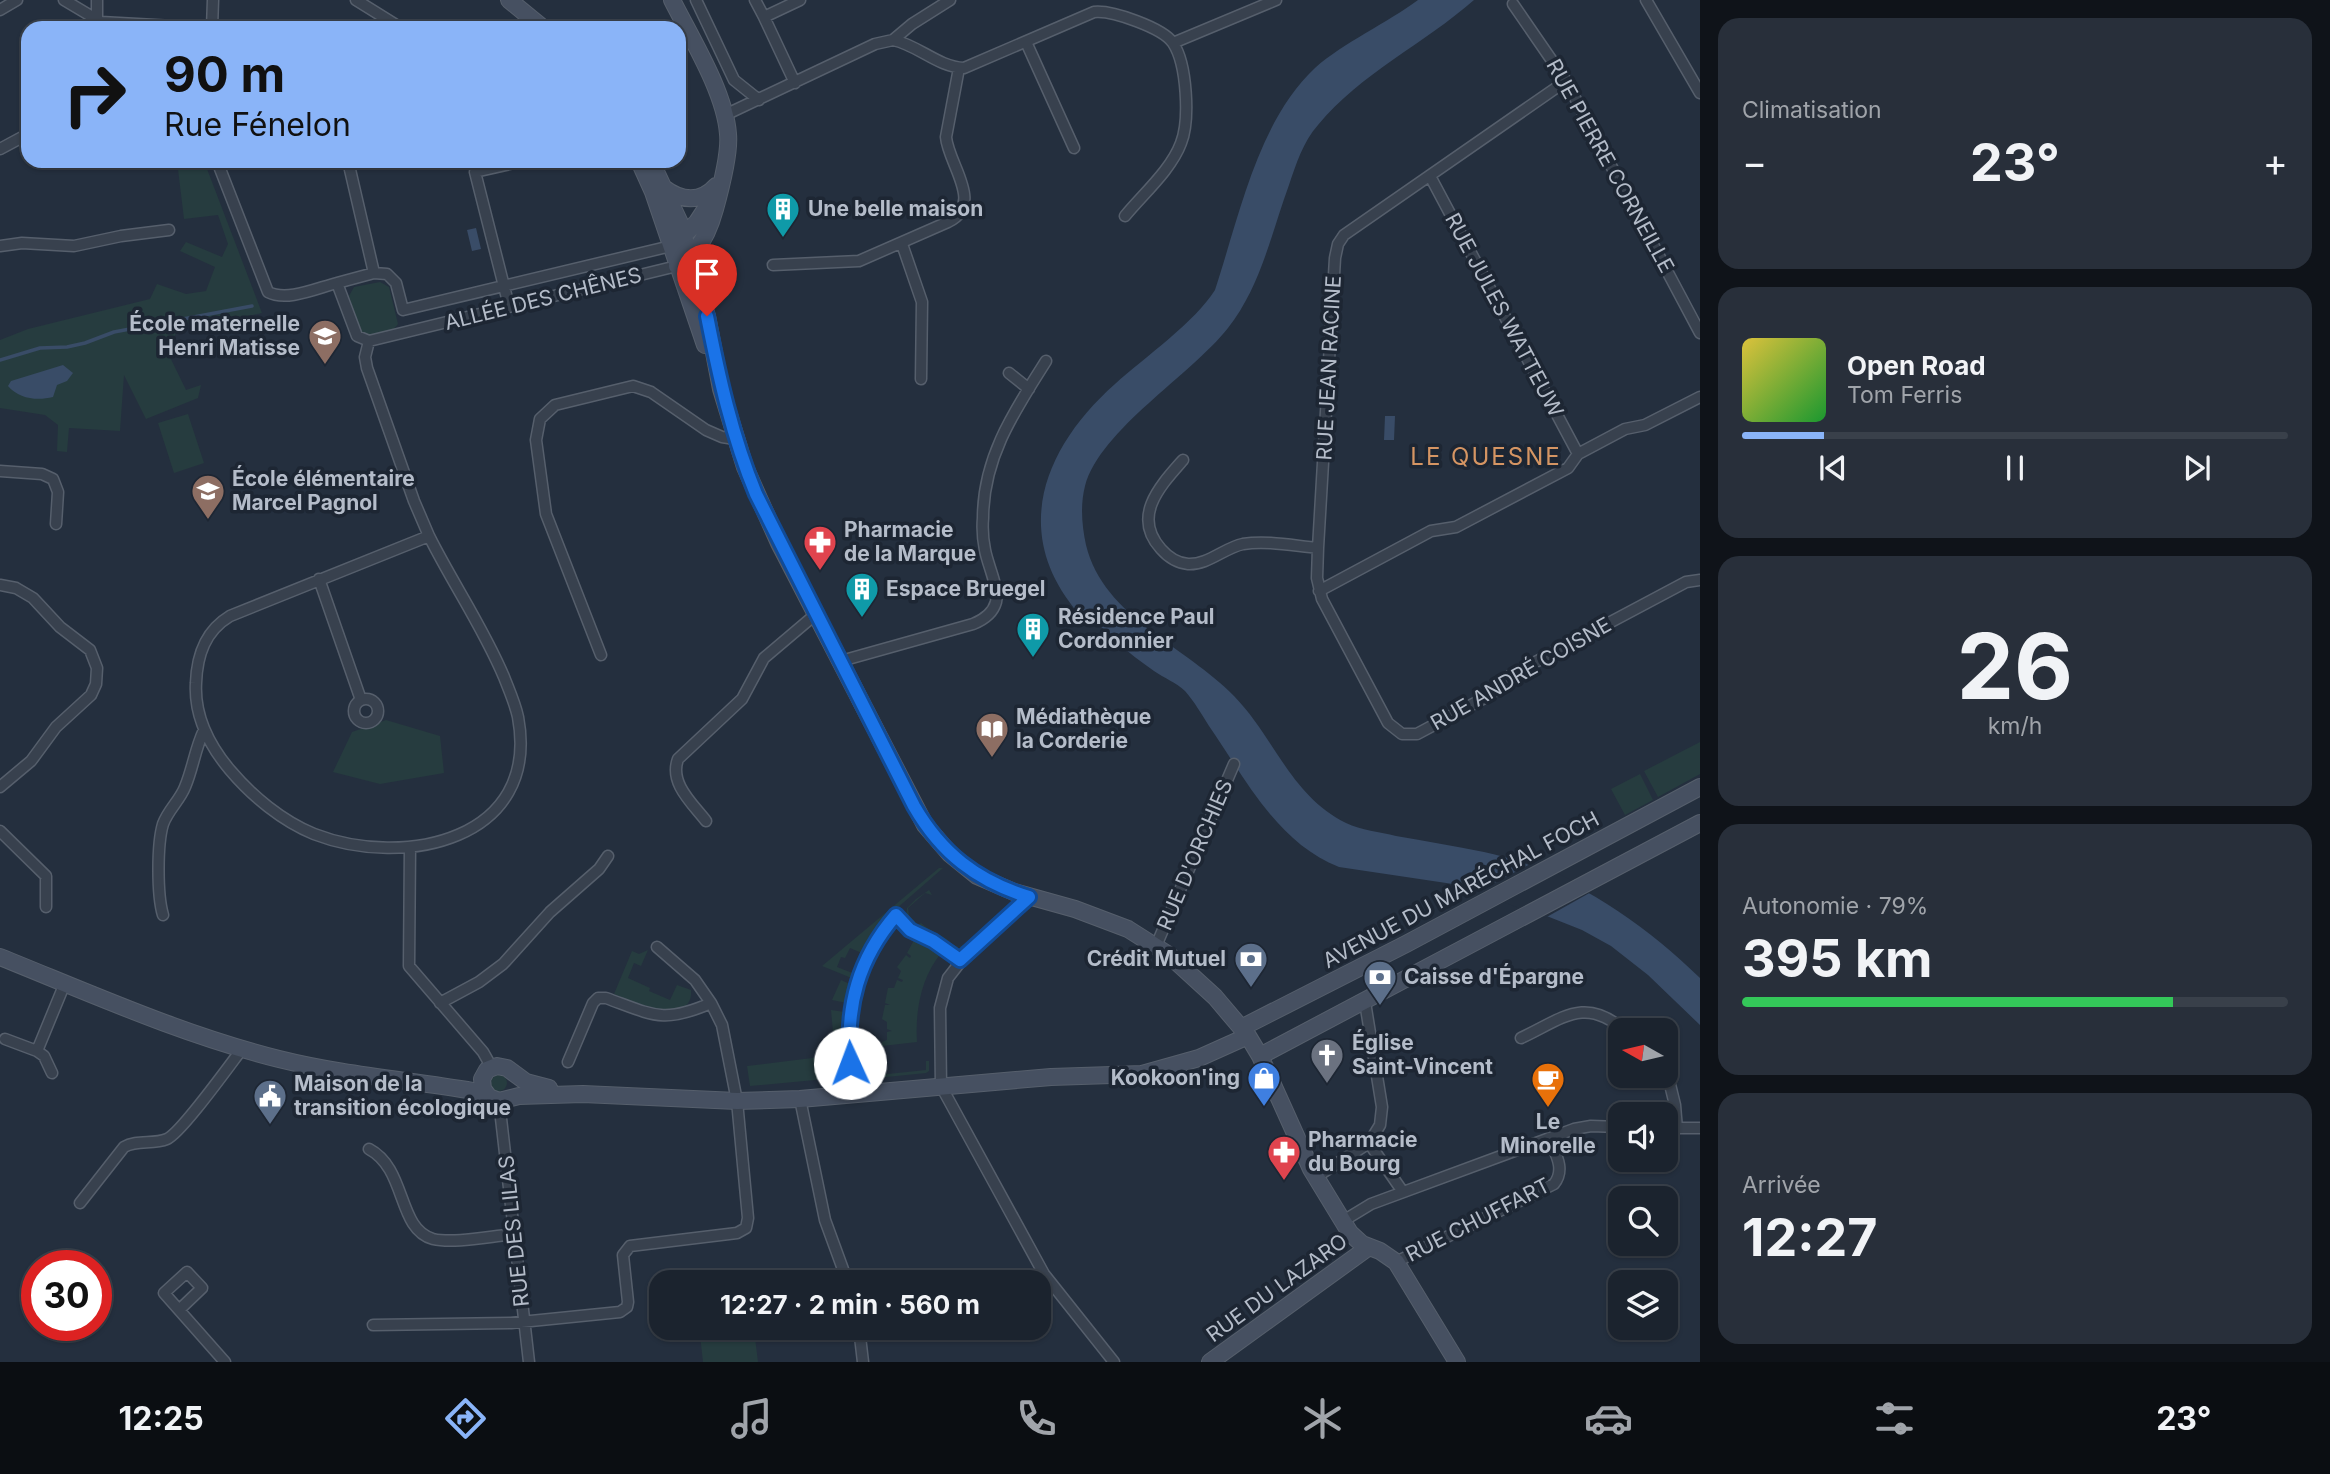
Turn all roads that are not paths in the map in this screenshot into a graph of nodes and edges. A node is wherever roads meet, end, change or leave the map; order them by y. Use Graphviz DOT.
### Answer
graph roads {
  1 [pos="17,0"];
  2 [pos="64,0"];
  3 [pos="97,0"];
  4 [pos="213,0"];
  5 [pos="356,0"];
  6 [pos="509,0"];
  7 [pos="672,0"];
  8 [pos="696,0"];
  9 [pos="755,0"];
  10 [pos="800,0"];
  11 [pos="950,0"];
  12 [pos="1276,0"];
  13 [pos="1646,0"];
  14 [pos="1513,4"];
  15 [pos="0,10"];
  16 [pos="764,17"];
  17 [pos="97,20"];
  18 [pos="100,21"];
  19 [pos="212,21"];
  20 [pos="390,21"];
  21 [pos="534,21"];
  22 [pos="682,21"];
  23 [pos="686,28"];
  24 [pos="893,40"];
  25 [pos="1026,42"];
  26 [pos="1173,43"];
  27 [pos="959,68"];
  28 [pos="1566,81"];
  29 [pos="795,83"];
  30 [pos="1700,93"];
  31 [pos="759,100"];
  32 [pos="725,115"];
  33 [pos="21,138"];
  34 [pos="1074,148"];
  35 [pos="0,149"];
  36 [pos="220,168"];
  37 [pos="350,168"];
  38 [pos="474,168"];
  39 [pos="642,168"];
  40 [pos="654,168"];
  41 [pos="723,171"];
  42 [pos="1430,176"];
  43 [pos="716,187"];
  44 [pos="664,188"];
  45 [pos="1125,216"];
  46 [pos="169,230"];
  47 [pos="677,241"];
  48 [pos="902,244"];
  49 [pos="0,246"];
  50 [pos="683,261"];
  51 [pos="773,265"];
  52 [pos="374,273"];
  53 [pos="337,283"];
  54 [pos="503,286"];
  55 [pos="509,306"];
  56 [pos="403,310"];
  57 [pos="409,332"];
  58 [pos="1700,333"];
  59 [pos="369,341"];
  60 [pos="1046,361"];
  61 [pos="1009,373"];
  62 [pos="921,379"];
  63 [pos="1029,389"];
  64 [pos="1700,397"];
  65 [pos="735,439"];
  66 [pos="1578,454"];
  67 [pos="1183,460"];
  68 [pos="0,471"];
  69 [pos="56,524"];
  70 [pos="429,536"];
  71 [pos="1318,548"];
  72 [pos="319,579"];
  73 [pos="1700,580"];
  74 [pos="0,585"];
  75 [pos="1319,591"];
  76 [pos="816,614"];
  77 [pos="601,655"];
  78 [pos="841,661"];
  79 [pos="361,700"];
  80 [pos="204,730"];
  81 [pos="1417,734"];
  82 [pos="1234,764"];
  83 [pos="0,787"];
  84 [pos="1700,787"];
  85 [pos="706,821"];
  86 [pos="1700,823"];
  87 [pos="0,831"];
  88 [pos="410,847"];
  89 [pos="608,856"];
  90 [pos="1029,897"];
  91 [pos="46,907"];
  92 [pos="163,915"];
  93 [pos="1156,946"];
  94 [pos="657,947"];
  95 [pos="0,957"];
  96 [pos="960,960"];
  97 [pos="65,983"];
  98 [pos="1365,1002"];
  99 [pos="440,1003"];
  100 [pos="711,1003"];
  101 [pos="1609,1018"];
  102 [pos="1244,1032"];
  103 [pos="1521,1038"];
  104 [pos="5,1039"];
  105 [pos="242,1049"];
  106 [pos="37,1051"];
  107 [pos="1261,1056"];
  108 [pos="568,1062"];
  109 [pos="488,1071"];
  110 [pos="52,1073"];
  111 [pos="513,1073"];
  112 [pos="414,1083"];
  113 [pos="941,1086"];
  114 [pos="583,1094"];
  115 [pos="853,1094"];
  116 [pos="499,1099"];
  117 [pos="800,1099"];
  118 [pos="737,1101"];
  119 [pos="1608,1127"];
  120 [pos="1678,1128"];
  121 [pos="1700,1128"];
  122 [pos="1549,1138"];
  123 [pos="1370,1143"];
  124 [pos="369,1149"];
  125 [pos="1316,1177"];
  126 [pos="1403,1192"];
  127 [pos="80,1203"];
  128 [pos="1343,1221"];
  129 [pos="514,1234"];
  130 [pos="1369,1247"];
  131 [pos="1396,1262"];
  132 [pos="843,1270"];
  133 [pos="179,1310"];
  134 [pos="524,1322"];
  135 [pos="373,1325"];
  136 [pos="860,1340"];
  137 [pos="225,1362"];
  138 [pos="529,1362"];
  139 [pos="863,1362"];
  140 [pos="1114,1362"];
  141 [pos="1210,1362"];
  142 [pos="1457,1362"];
  1 -- 15 [label="street"];
  2 -- 17 [label="street"];
  3 -- 17 [label="street"];
  4 -- 19 [label="street"];
  5 -- 20 [label="street"];
  6 -- 21 [label="main road"];
  7 -- 22 [label="main road"];
  8 -- 31 [label="street"];
  9 -- 16 [label="street"];
  10 -- 16 [label="street"];
  11 -- 24 [label="street"];
  12 -- 26 [label="street"];
  13 -- 30 [label="street"];
  14 -- 28 [label="street, RUE PIERRE CORNEILLE"];
  16 -- 29 [label="street"];
  17 -- 18 [label="street"];
  23 -- 32 [label="main road"];
  24 -- 27 [label="street"];
  24 -- 29 [label="street"];
  25 -- 26 [label="street"];
  25 -- 27 [label="street"];
  25 -- 34 [label="street"];
  26 -- 45 [label="street"];
  27 -- 48 [label="street"];
  28 -- 42 [label="street, RUE JEAN RACINE"];
  28 -- 58 [label="street, RUE PIERRE CORNEILLE"];
  29 -- 31 [label="street"];
  31 -- 32 [label="street"];
  32 -- 41 [label="main road"];
  33 -- 35 [label="street"];
  36 -- 53 [label="street"];
  37 -- 52 [label="street"];
  38 -- 54 [label="street"];
  39 -- 47 [label="main road"];
  40 -- 44 [label="main road"];
  41 -- 43 [label="main road"];
  41 -- 50 [label="main road"];
  42 -- 66 [label="street, RUE JULES WATTEUW"];
  42 -- 71 [label="street, RUE JEAN RACINE"];
  43 -- 44 [label="main road"];
  43 -- 47 [label="main road"];
  44 -- 47 [label="main road"];
  46 -- 49 [label="street"];
  47 -- 50 [label="main road"];
  47 -- 54 [label="street, ALLÉE DES CHÊNES"];
  48 -- 51 [label="street"];
  48 -- 62 [label="street"];
  50 -- 55 [label="street, ALLÉE DES CHÊNES"];
  50 -- 65 [label="main road"];
  52 -- 53 [label="street"];
  52 -- 56 [label="street"];
  53 -- 59 [label="street"];
  54 -- 55 [label="street"];
  54 -- 56 [label="street, ALLÉE DES CHÊNES"];
  55 -- 57 [label="street, ALLÉE DES CHÊNES"];
  56 -- 57 [label="street"];
  57 -- 59 [label="street, ALLÉE DES CHÊNES"];
  59 -- 70 [label="street"];
  60 -- 63 [label="street"];
  61 -- 63 [label="street"];
  63 -- 78 [label="street"];
  64 -- 66 [label="street"];
  65 -- 76 [label="main road"];
  65 -- 77 [label="street"];
  66 -- 75 [label="street"];
  67 -- 71 [label="street"];
  68 -- 69 [label="street"];
  70 -- 72 [label="street"];
  70 -- 88 [label="street"];
  71 -- 75 [label="street, RUE JEAN RACINE"];
  72 -- 79 [label="street"];
  72 -- 80 [label="street"];
  73 -- 81 [label="street, RUE ANDRÉ COISNE"];
  74 -- 83 [label="street"];
  75 -- 81 [label="street, RUE JEAN RACINE"];
  76 -- 78 [label="main road"];
  76 -- 85 [label="street"];
  78 -- 90 [label="main road"];
  80 -- 88 [label="street"];
  80 -- 92 [label="street"];
  82 -- 93 [label="street, RUE D'ORCHIES"];
  84 -- 102 [label="main road, AVENUE DU MARÉCHAL FOCH"];
  86 -- 98 [label="main road"];
  87 -- 91 [label="street"];
  88 -- 99 [label="street"];
  89 -- 99 [label="street"];
  90 -- 93 [label="main road"];
  90 -- 96 [label="street"];
  93 -- 102 [label="main road"];
  94 -- 100 [label="street"];
  95 -- 97 [label="main road"];
  96 -- 113 [label="street"];
  96 -- 115 [label="street"];
  97 -- 105 [label="main road"];
  97 -- 106 [label="street"];
  98 -- 107 [label="main road"];
  98 -- 123 [label="street"];
  99 -- 109 [label="street"];
  100 -- 108 [label="street"];
  100 -- 118 [label="street"];
  101 -- 103 [label="street"];
  102 -- 107 [label="main road"];
  102 -- 113 [label="main road, AVENUE DU MARÉCHAL FOCH"];
  104 -- 106 [label="street"];
  105 -- 112 [label="main road"];
  105 -- 127 [label="street"];
  106 -- 110 [label="street"];
  107 -- 125 [label="main road"];
  109 -- 111 [label="main road"];
  109 -- 112 [label="main road"];
  109 -- 116 [label="main road"];
  111 -- 114 [label="main road"];
  111 -- 116 [label="main road"];
  112 -- 116 [label="main road"];
  113 -- 115 [label="main road, AVENUE DU MARÉCHAL FOCH"];
  113 -- 140 [label="street"];
  114 -- 116 [label="main road"];
  114 -- 118 [label="main road, AVENUE DU MARÉCHAL FOCH"];
  115 -- 117 [label="main road, AVENUE DU MARÉCHAL FOCH"];
  116 -- 129 [label="street, RUE DES LILAS"];
  117 -- 118 [label="main road, AVENUE DU MARÉCHAL FOCH"];
  117 -- 132 [label="street"];
  118 -- 134 [label="street"];
  119 -- 122 [label="street"];
  120 -- 121 [label="street"];
  122 -- 126 [label="street"];
  122 -- 131 [label="street, RUE CHUFFART"];
  123 -- 125 [label="street"];
  123 -- 126 [label="street"];
  124 -- 129 [label="street"];
  125 -- 128 [label="main road"];
  126 -- 128 [label="street"];
  128 -- 130 [label="main road"];
  129 -- 134 [label="street, RUE DES LILAS"];
  130 -- 131 [label="main road"];
  130 -- 141 [label="main road, RUE DU LAZARO"];
  131 -- 142 [label="main road"];
  133 -- 137 [label="street"];
  134 -- 135 [label="street"];
  134 -- 138 [label="street, RUE DES LILAS"];
  136 -- 139 [label="street"];
}
